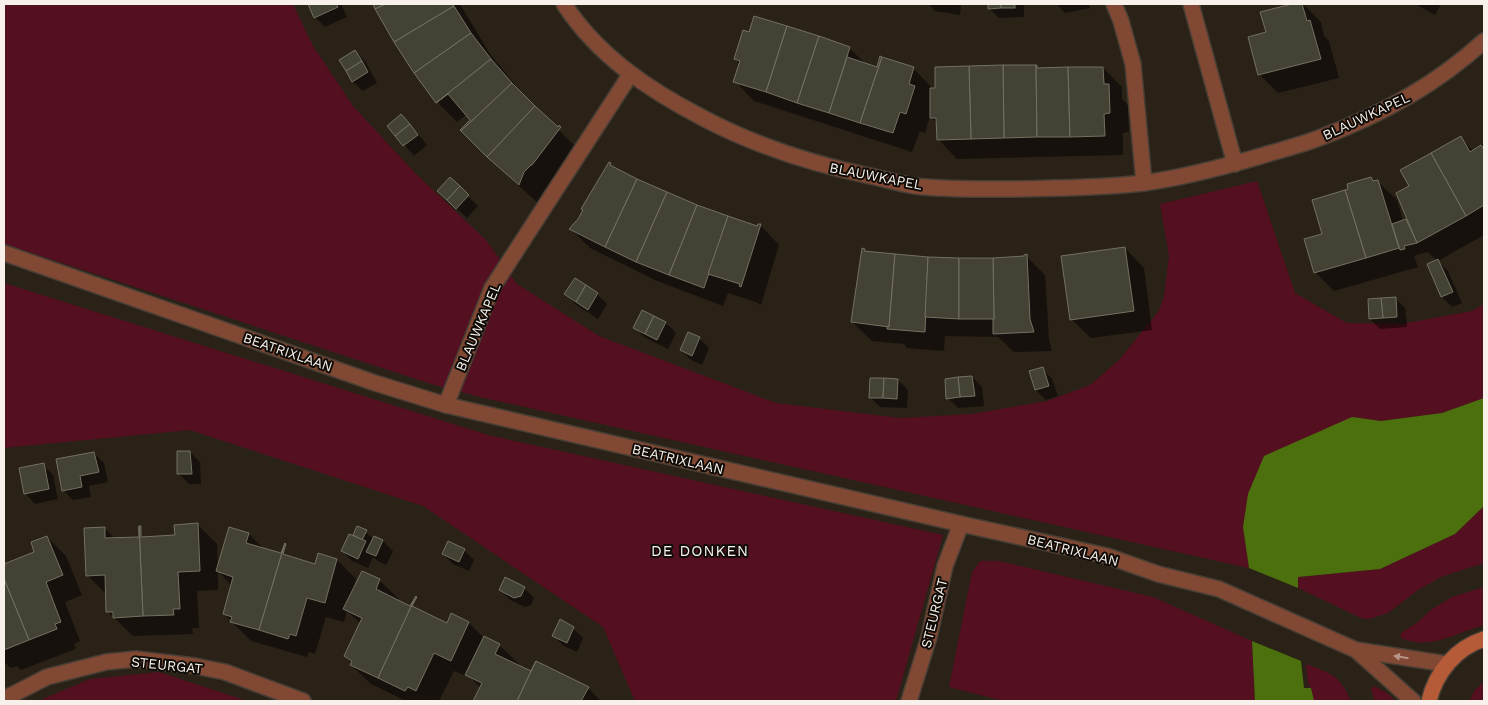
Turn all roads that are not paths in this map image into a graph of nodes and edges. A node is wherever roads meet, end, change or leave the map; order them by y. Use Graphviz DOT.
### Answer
graph roads {
  1 [pos="564,4"];
  2 [pos="1114,4"];
  3 [pos="1191,4"];
  4 [pos="1484,41"];
  5 [pos="630,75"];
  6 [pos="1235,164"];
  7 [pos="1144,183"];
  8 [pos="4,253"];
  9 [pos="446,405"];
  10 [pos="961,524"];
  11 [pos="1484,639"];
  12 [pos="1356,650"];
  13 [pos="1447,664"];
  14 [pos="4,699"];
  15 [pos="303,701"];
  16 [pos="909,701"];
  17 [pos="1413,701"];
  18 [pos="1429,701"];
  1 -- 5 [label="street, BLAUWKAPEL"];
  2 -- 7 [label="street"];
  3 -- 6 [label="street"];
  4 -- 6 [label="street, BLAUWKAPEL"];
  5 -- 7 [label="street, BLAUWKAPEL"];
  5 -- 9 [label="street, BLAUWKAPEL"];
  6 -- 7 [label="street, BLAUWKAPEL"];
  8 -- 9 [label="street, BEATRIXLAAN"];
  9 -- 10 [label="street, BEATRIXLAAN"];
  10 -- 12 [label="street, BEATRIXLAAN"];
  10 -- 16 [label="street, STEURGAT"];
  11 -- 13 [label="main road"];
  13 -- 12 [label="street, BEATRIXLAAN, one-way"];
  12 -- 17 [label="street, BEATRIXLAAN"];
  13 -- 18 [label="main road"];
  14 -- 15 [label="street, STEURGAT"];
}
